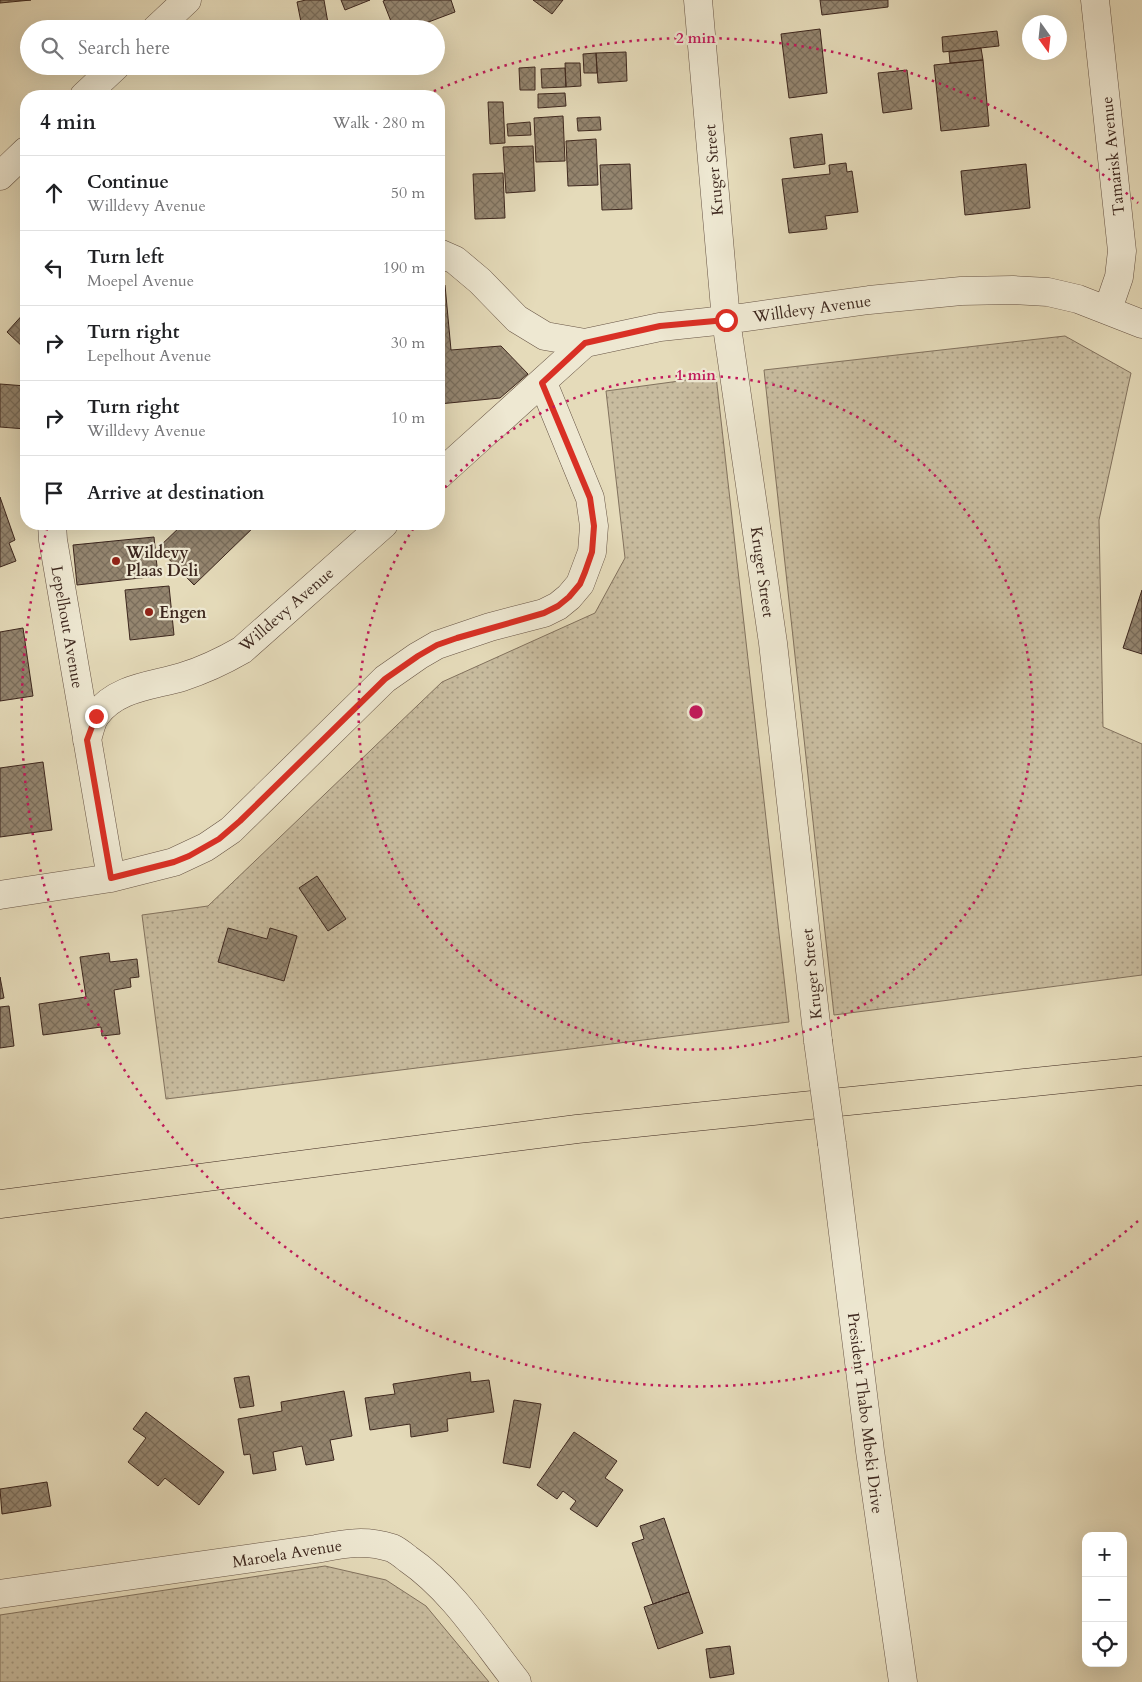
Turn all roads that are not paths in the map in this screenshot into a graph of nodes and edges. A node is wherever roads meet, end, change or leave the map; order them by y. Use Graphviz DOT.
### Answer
graph roads {
  1 [pos="187,0"];
  2 [pos="698,0"];
  3 [pos="1095,0"];
  4 [pos="166,20"];
  5 [pos="106,75"];
  6 [pos="90,90"];
  7 [pos="20,157"];
  8 [pos="0,176"];
  9 [pos="445,256"];
  10 [pos="1108,309"];
  11 [pos="726,320"];
  12 [pos="1142,324"];
  13 [pos="585,343"];
  14 [pos="542,383"];
  15 [pos="445,470"];
  16 [pos="52,530"];
  17 [pos="377,530"];
  18 [pos="87,740"];
  19 [pos="111,878"];
  20 [pos="0,895"];
  21 [pos="1142,1071"];
  22 [pos="832,1144"];
  23 [pos="0,1204"];
  24 [pos="0,1594"];
  25 [pos="517,1682"];
  26 [pos="903,1682"];
  1 -- 4 [label="street"];
  2 -- 11 [label="street, Kruger Street"];
  3 -- 10 [label="street, Tamarisk Avenue"];
  5 -- 6 [label="street"];
  7 -- 8 [label="street"];
  9 -- 13 [label="street"];
  10 -- 11 [label="street, Willdevy Avenue"];
  10 -- 12 [label="street, Willdevy Avenue"];
  11 -- 13 [label="street, Willdevy Avenue"];
  11 -- 22 [label="street, Kruger Street, bridge"];
  13 -- 14 [label="street"];
  14 -- 15 [label="street"];
  14 -- 19 [label="street"];
  16 -- 18 [label="street, Lepelhout Avenue"];
  17 -- 18 [label="street, Willdevy Avenue"];
  18 -- 19 [label="street, Lepelhout Avenue"];
  19 -- 20 [label="street"];
  21 -- 23 [label="highway"];
  22 -- 26 [label="street, President Thabo Mbeki Drive"];
  24 -- 25 [label="street, Maroela Avenue"];
}
